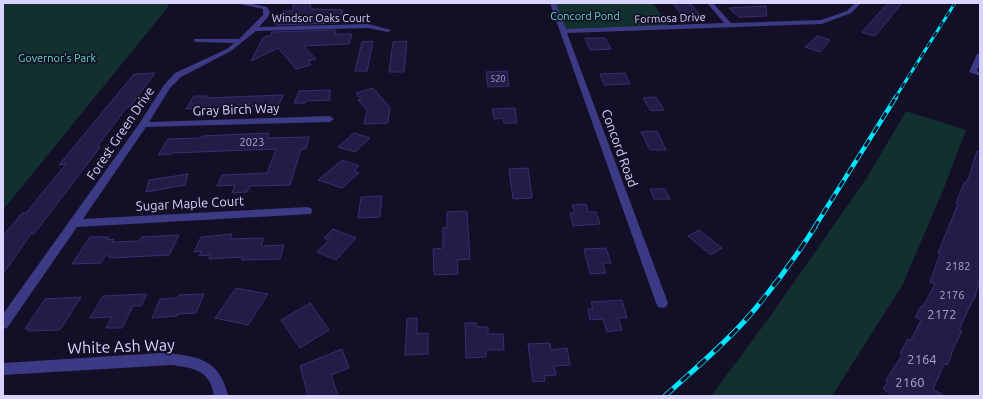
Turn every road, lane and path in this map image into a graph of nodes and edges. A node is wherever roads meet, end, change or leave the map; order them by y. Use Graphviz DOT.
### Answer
graph roads {
  1 [pos="238,3"];
  2 [pos="553,3"];
  3 [pos="710,3"];
  4 [pos="858,3"];
  5 [pos="730,26"];
  6 [pos="254,29"];
  7 [pos="388,30"];
  8 [pos="563,31"];
  9 [pos="196,40"];
  10 [pos="242,41"];
  11 [pos="980,56"];
  12 [pos="980,74"];
  13 [pos="330,119"];
  14 [pos="143,125"];
  15 [pos="307,211"];
  16 [pos="74,223"];
  17 [pos="662,303"];
  18 [pos="3,324"];
  19 [pos="3,369"];
  20 [pos="221,396"];
  1 -- 6 [label="street, Forest Green Drive"];
  2 -- 8 [label="street, Concord Road"];
  3 -- 5 [label="street"];
  4 -- 5 [label="street, Formosa Drive"];
  5 -- 8 [label="street, Formosa Drive"];
  6 -- 7 [label="street, Windsor Oaks Court"];
  6 -- 10 [label="street, Forest Green Drive"];
  8 -- 17 [label="street, Concord Road"];
  9 -- 10 [label="street"];
  10 -- 14 [label="street, Forest Green Drive"];
  11 -- 12 [label="street"];
  13 -- 14 [label="street, Gray Birch Way"];
  14 -- 16 [label="street, Forest Green Drive"];
  15 -- 16 [label="street, Sugar Maple Court"];
  16 -- 18 [label="street, Forest Green Drive"];
  19 -- 20 [label="street, White Ash Way"];
}
